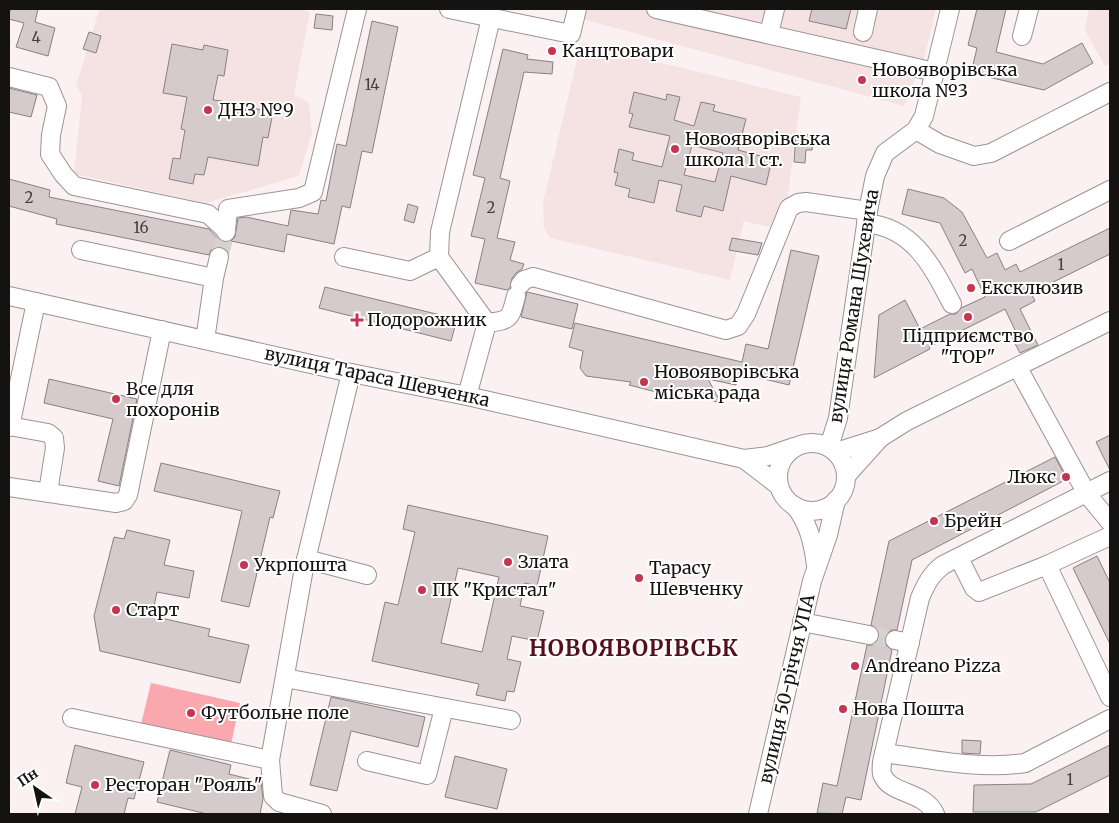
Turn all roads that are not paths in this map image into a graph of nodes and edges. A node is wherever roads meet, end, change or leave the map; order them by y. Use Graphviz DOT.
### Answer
graph roads {
  1 [pos="357,9"];
  2 [pos="449,9"];
  3 [pos="576,9"];
  4 [pos="656,9"];
  5 [pos="775,9"];
  6 [pos="868,9"];
  7 [pos="950,9"];
  8 [pos="1029,9"];
  9 [pos="491,18"];
  10 [pos="863,32"];
  11 [pos="769,34"];
  12 [pos="1022,36"];
  13 [pos="935,72"];
  14 [pos="9,77"];
  15 [pos="1110,92"];
  16 [pos="916,130"];
  17 [pos="1110,190"];
  18 [pos="867,217"];
  19 [pos="1009,242"];
  20 [pos="82,250"];
  21 [pos="219,257"];
  22 [pos="344,257"];
  23 [pos="440,257"];
  24 [pos="214,278"];
  25 [pos="9,296"];
  26 [pos="36,302"];
  27 [pos="952,304"];
  28 [pos="1110,321"];
  29 [pos="487,323"];
  30 [pos="162,330"];
  31 [pos="205,340"];
  32 [pos="1018,368"];
  33 [pos="351,373"];
  34 [pos="467,396"];
  35 [pos="9,427"];
  36 [pos="880,438"];
  37 [pos="794,447"];
  38 [pos="832,449"];
  39 [pos="744,459"];
  40 [pos="846,476"];
  41 [pos="1110,481"];
  42 [pos="779,486"];
  43 [pos="9,487"];
  44 [pos="48,492"];
  45 [pos="1087,494"];
  46 [pos="836,500"];
  47 [pos="795,506"];
  48 [pos="1110,522"];
  49 [pos="1110,536"];
  50 [pos="958,558"];
  51 [pos="306,559"];
  52 [pos="816,565"];
  53 [pos="1047,565"];
  54 [pos="367,575"];
  55 [pos="802,622"];
  56 [pos="869,635"];
  57 [pos="286,678"];
  58 [pos="1110,697"];
  59 [pos="444,708"];
  60 [pos="72,718"];
  61 [pos="1110,719"];
  62 [pos="511,720"];
  63 [pos="884,753"];
  64 [pos="270,760"];
  65 [pos="367,761"];
  66 [pos="322,814"];
  67 [pos="758,814"];
  68 [pos="936,814"];
  1 -- 14 [label="street"];
  2 -- 9 [label="street"];
  3 -- 9 [label="street"];
  4 -- 11 [label="street"];
  5 -- 11 [label="street"];
  6 -- 10 [label="street"];
  7 -- 13 [label="street, вулиця Романа Шухевича"];
  8 -- 12 [label="street"];
  9 -- 23 [label="street"];
  11 -- 13 [label="street"];
  13 -- 16 [label="street, вулиця Романа Шухевича"];
  15 -- 16 [label="street"];
  16 -- 18 [label="street, вулиця Романа Шухевича"];
  17 -- 19 [label="street"];
  18 -- 27 [label="street"];
  18 -- 29 [label="street"];
  18 -- 38 [label="street, вулиця Романа Шухевича"];
  20 -- 24 [label="street"];
  21 -- 24 [label="street"];
  22 -- 23 [label="street"];
  23 -- 29 [label="street"];
  24 -- 31 [label="street"];
  25 -- 26 [label="street, вулиця Тараса Шевченка"];
  26 -- 30 [label="street, вулиця Тараса Шевченка"];
  26 -- 35 [label="street"];
  28 -- 32 [label="street"];
  29 -- 34 [label="street"];
  30 -- 31 [label="street, вулиця Тараса Шевченка"];
  30 -- 44 [label="street"];
  31 -- 33 [label="street, вулиця Тараса Шевченка"];
  32 -- 36 [label="street"];
  32 -- 45 [label="street"];
  33 -- 34 [label="street, вулиця Тараса Шевченка"];
  33 -- 51 [label="street"];
  34 -- 39 [label="street, вулиця Тараса Шевченка"];
  35 -- 44 [label="street"];
  36 -- 38 [label="street"];
  36 -- 40 [label="street"];
  37 -- 38 [label="street"];
  37 -- 39 [label="street, вулиця Тараса Шевченка"];
  37 -- 42 [label="street"];
  38 -- 40 [label="street"];
  39 -- 42 [label="street, вулиця Тараса Шевченка"];
  40 -- 46 [label="street"];
  41 -- 45 [label="street"];
  42 -- 47 [label="street"];
  43 -- 44 [label="street"];
  45 -- 48 [label="street"];
  45 -- 50 [label="street"];
  46 -- 47 [label="street"];
  46 -- 52 [label="street, вулиця 50-річчя УПА"];
  47 -- 52 [label="street, вулиця 50-річчя УПА"];
  49 -- 53 [label="street"];
  50 -- 53 [label="street"];
  50 -- 63 [label="street"];
  51 -- 54 [label="street"];
  51 -- 57 [label="street"];
  52 -- 55 [label="street, вулиця 50-річчя УПА"];
  53 -- 58 [label="street"];
  55 -- 56 [label="street"];
  55 -- 67 [label="street, вулиця 50-річчя УПА"];
  57 -- 59 [label="street"];
  57 -- 64 [label="street"];
  59 -- 62 [label="street"];
  59 -- 65 [label="street"];
  60 -- 64 [label="street"];
  61 -- 63 [label="street"];
  63 -- 68 [label="street"];
  64 -- 66 [label="street"];
}
